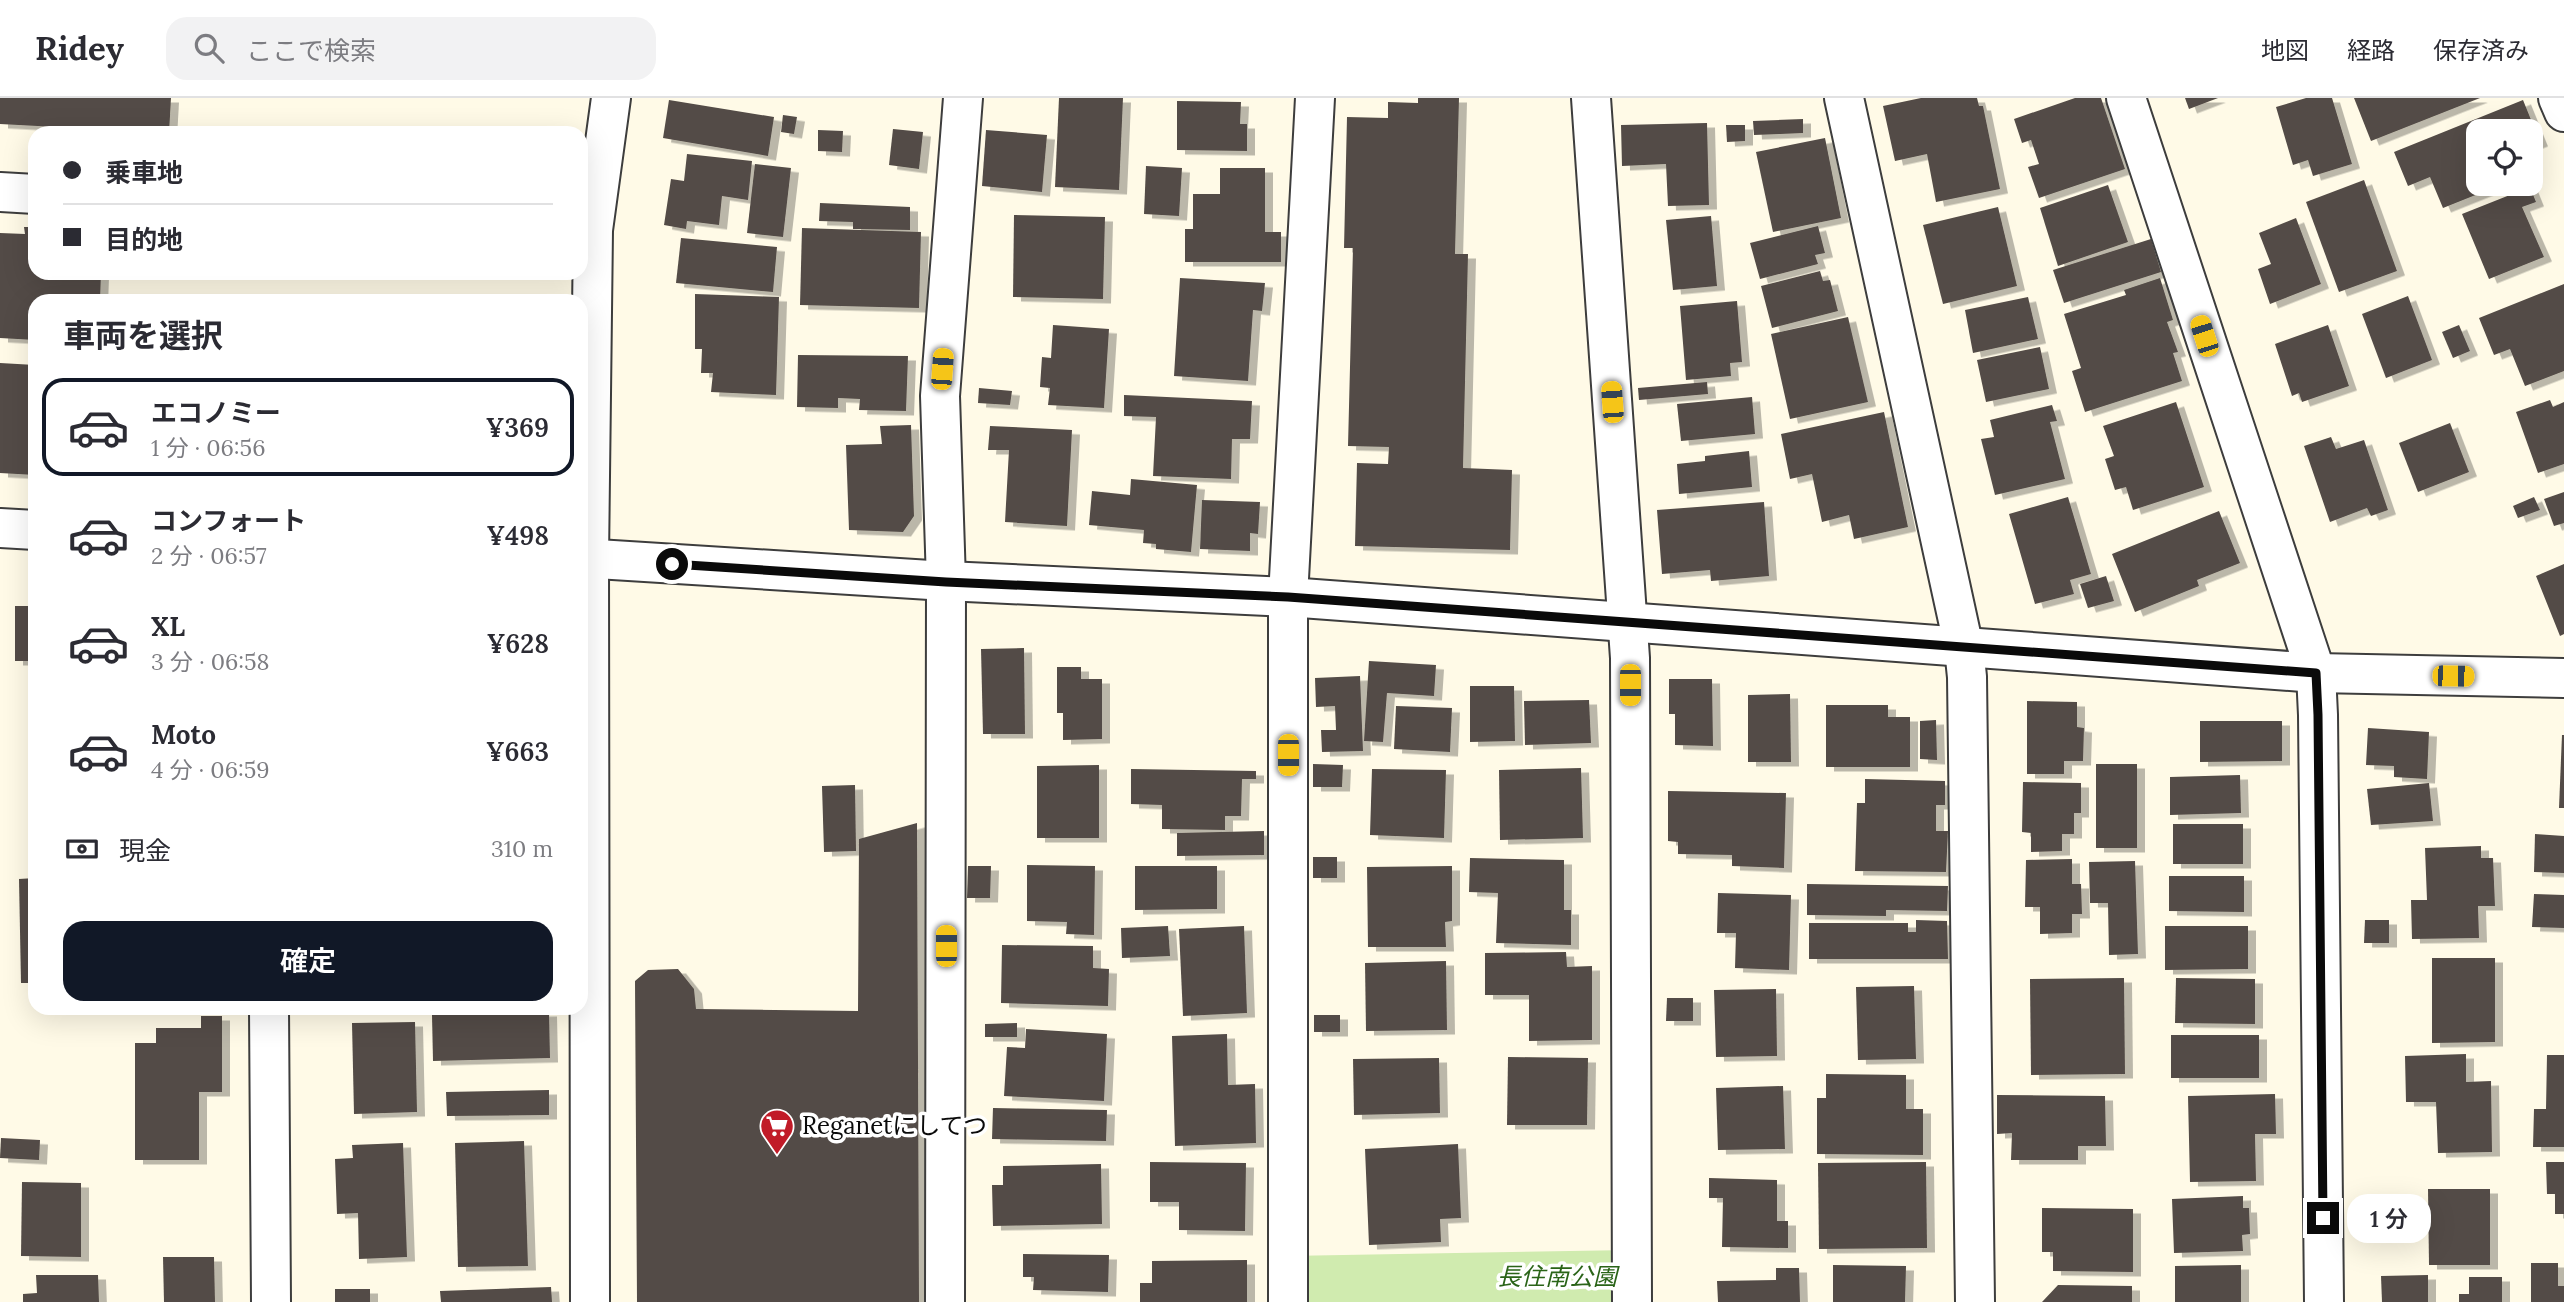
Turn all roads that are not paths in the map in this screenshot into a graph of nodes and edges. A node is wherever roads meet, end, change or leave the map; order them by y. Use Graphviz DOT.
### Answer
graph roads {
  1 [pos="611,98"];
  2 [pos="963,98"];
  3 [pos="1315,98"];
  4 [pos="1591,98"];
  5 [pos="1844,98"];
  6 [pos="2126,98"];
  7 [pos="2558,98"];
  8 [pos="2564,112"];
  9 [pos="0,192"];
  10 [pos="28,194"];
  11 [pos="588,224"];
  12 [pos="0,528"];
  13 [pos="28,530"];
  14 [pos="588,558"];
  15 [pos="946,582"];
  16 [pos="1288,597"];
  17 [pos="1627,624"];
  18 [pos="1964,648"];
  19 [pos="2316,673"];
  20 [pos="2564,678"];
  21 [pos="588,1004"];
  22 [pos="269,1015"];
  23 [pos="271,1302"];
  24 [pos="590,1302"];
  25 [pos="945,1302"];
  26 [pos="1288,1302"];
  27 [pos="1632,1302"];
  28 [pos="1975,1302"];
  29 [pos="2324,1302"];
  1 -- 11 [label="street"];
  2 -- 15 [label="street"];
  3 -- 16 [label="street"];
  4 -- 17 [label="street"];
  5 -- 18 [label="street"];
  6 -- 19 [label="street"];
  7 -- 8 [label="street"];
  9 -- 10 [label="street"];
  12 -- 13 [label="street"];
  14 -- 15 [label="street"];
  15 -- 16 [label="street"];
  15 -- 25 [label="street"];
  16 -- 17 [label="street"];
  16 -- 26 [label="street"];
  17 -- 18 [label="street"];
  17 -- 27 [label="street"];
  18 -- 19 [label="street"];
  18 -- 28 [label="street"];
  19 -- 20 [label="street"];
  19 -- 29 [label="street"];
  21 -- 24 [label="street"];
  22 -- 23 [label="street"];
}
